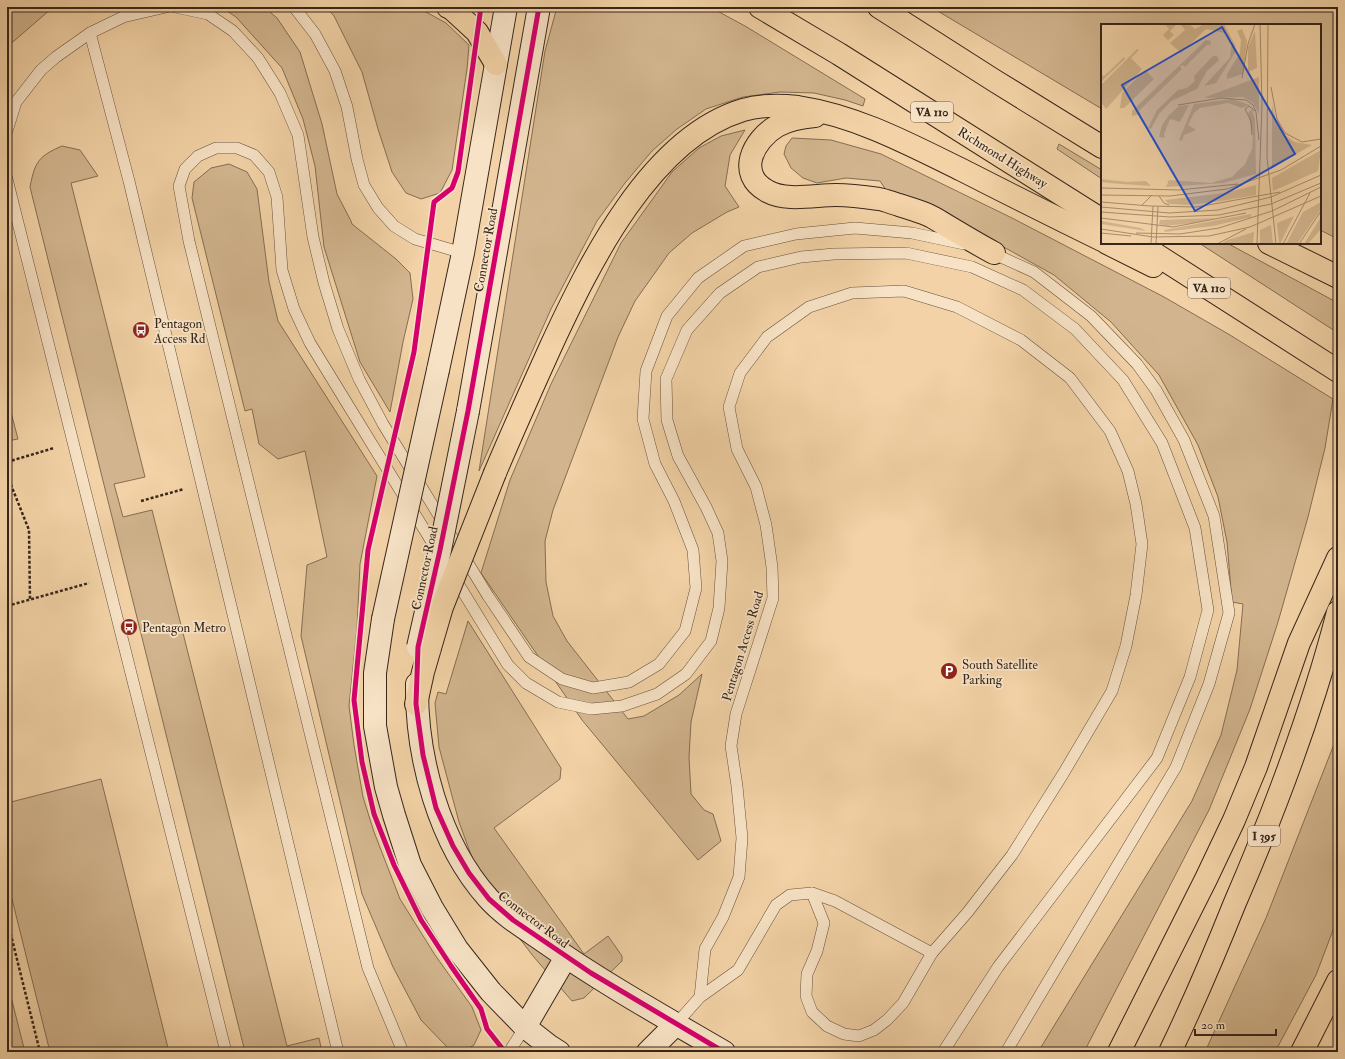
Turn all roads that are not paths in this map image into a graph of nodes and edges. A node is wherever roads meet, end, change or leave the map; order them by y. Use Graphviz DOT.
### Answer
graph roads {
  1 [pos="166,7"];
  2 [pos="175,7"];
  3 [pos="294,7"];
  4 [pos="448,7"];
  5 [pos="506,7"];
  6 [pos="539,7"];
  7 [pos="760,7"];
  8 [pos="879,7"];
  9 [pos="90,33"];
  10 [pos="496,64"];
  11 [pos="836,115"];
  12 [pos="7,130"];
  13 [pos="1101,146"];
  14 [pos="7,179"];
  15 [pos="1101,219"];
  16 [pos="1101,240"];
  17 [pos="1110,244"];
  18 [pos="1140,244"];
  19 [pos="1271,244"];
  20 [pos="463,253"];
  21 [pos="994,253"];
  22 [pos="1338,276"];
  23 [pos="1250,314"];
  24 [pos="1338,371"];
  25 [pos="1338,558"];
  26 [pos="1338,612"];
  27 [pos="424,648"];
  28 [pos="416,704"];
  29 [pos="812,893"];
  30 [pos="932,953"];
  31 [pos="566,957"];
  32 [pos="1338,981"];
  33 [pos="700,997"];
  34 [pos="676,1024"];
  35 [pos="525,1027"];
  36 [pos="226,1052"];
  37 [pos="338,1052"];
  38 [pos="403,1052"];
  39 [pos="509,1052"];
  40 [pos="559,1052"];
  41 [pos="648,1052"];
  42 [pos="724,1052"];
  43 [pos="943,1052"];
  44 [pos="1006,1052"];
  45 [pos="1119,1052"];
  46 [pos="1170,1052"];
  47 [pos="1302,1052"];
  1 -- 9 [label="lane"];
  2 -- 21 [label="lane"];
  3 -- 20 [label="lane"];
  4 -- 10 [label="highway"];
  5 -- 10 [label="street, Connector Road"];
  6 -- 27 [label="street, Connector Road, bridge"];
  7 -- 15 [label="highway, Richmond Highway / VA 110"];
  8 -- 13 [label="highway"];
  9 -- 12 [label="lane"];
  9 -- 37 [label="lane"];
  10 -- 20 [label="street, Connector Road"];
  11 -- 16 [label="highway"];
  11 -- 21 [label="highway"];
  11 -- 27 [label="highway, bridge"];
  14 -- 36 [label="lane"];
  17 -- 23 [label="highway"];
  18 -- 23 [label="highway, VA 110"];
  19 -- 22 [label="highway"];
  20 -- 35 [label="street, Connector Road, bridge"];
  21 -- 44 [label="lane"];
  23 -- 24 [label="highway, VA 110"];
  25 -- 45 [label="highway"];
  26 -- 46 [label="highway, I 395"];
  27 -- 28 [label="highway"];
  28 -- 31 [label="street, Connector Road"];
  29 -- 30 [label="lane"];
  29 -- 30 [label="lane, Pentagon Access Road"];
  29 -- 33 [label="lane"];
  30 -- 33 [label="lane, Pentagon Access Road"];
  31 -- 34 [label="street, Connector Road"];
  31 -- 35 [label="street, Connector Road"];
  32 -- 47 [label="highway"];
  33 -- 34 [label="lane"];
  34 -- 41 [label="street"];
  34 -- 42 [label="street, Connector Road"];
  35 -- 39 [label="lane"];
  35 -- 40 [label="street, Connector Road"];
  38 -- 43 [label="lane"];
}
